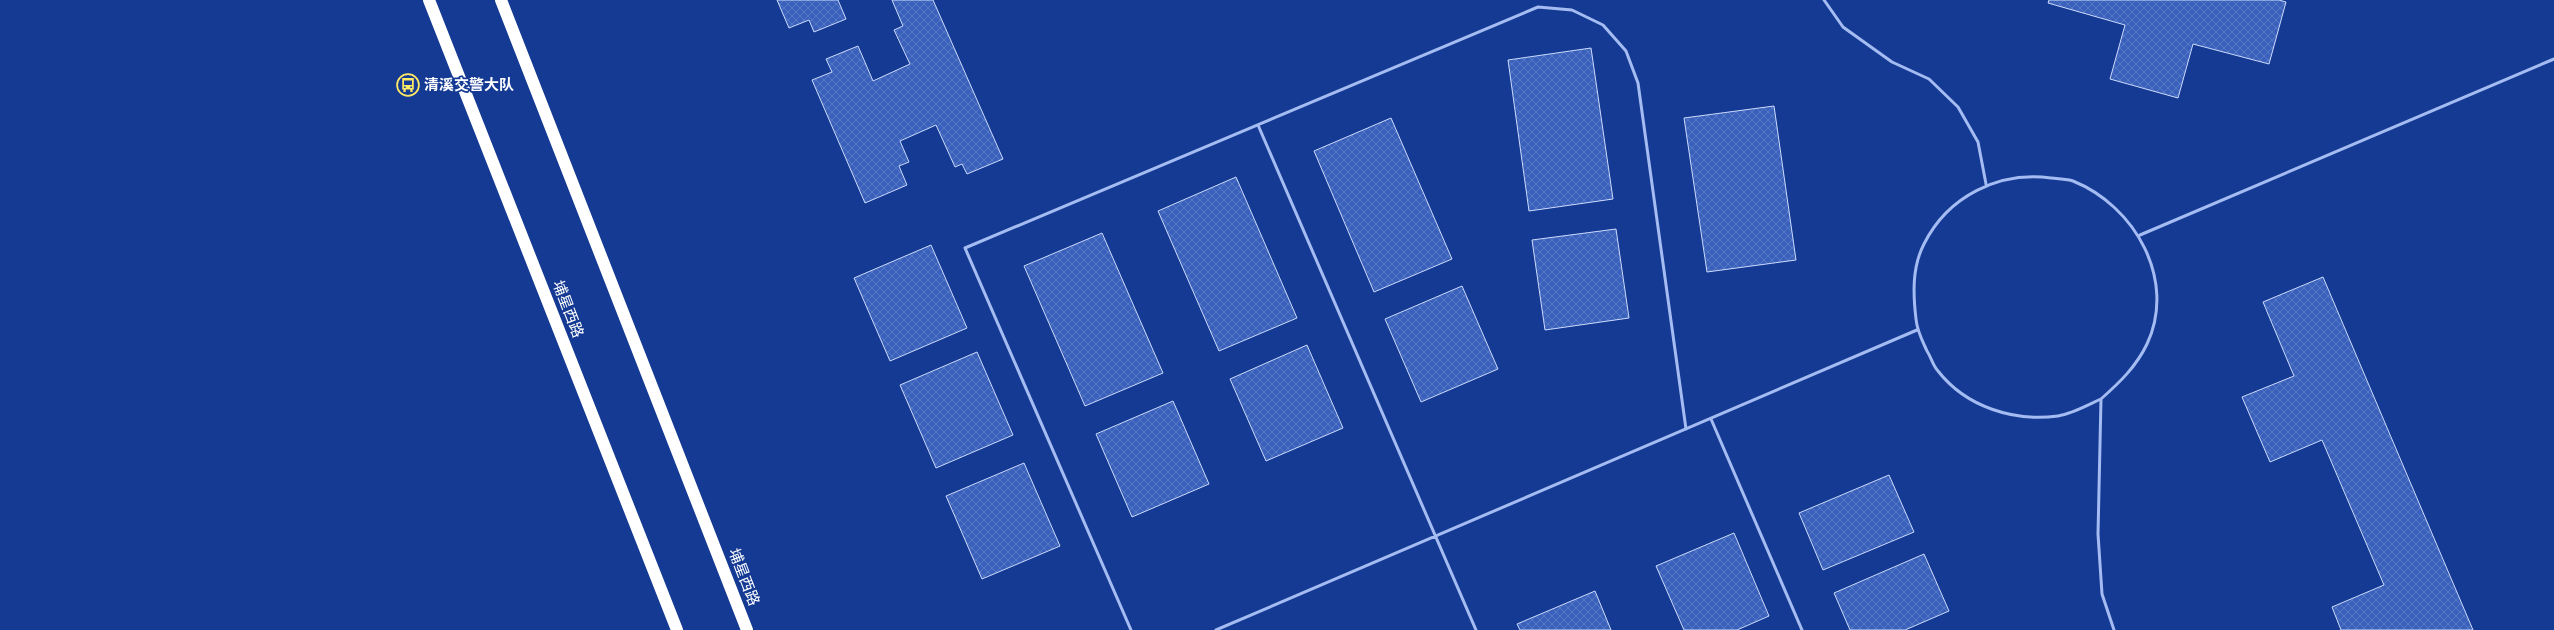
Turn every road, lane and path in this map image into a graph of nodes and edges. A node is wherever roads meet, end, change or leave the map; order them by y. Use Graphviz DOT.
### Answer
graph roads {
  1 [pos="429,0"];
  2 [pos="501,0"];
  3 [pos="1824,0"];
  4 [pos="2554,59"];
  5 [pos="1258,125"];
  6 [pos="1986,184"];
  7 [pos="2140,235"];
  8 [pos="1917,330"];
  9 [pos="2101,399"];
  10 [pos="1711,419"];
  11 [pos="1686,429"];
  12 [pos="677,630"];
  13 [pos="748,630"];
  14 [pos="1131,630"];
  15 [pos="1216,630"];
  16 [pos="1476,630"];
  17 [pos="1802,630"];
  18 [pos="2114,630"];
  1 -- 12 [label="highway, 埔星西路"];
  2 -- 13 [label="highway, 埔星西路"];
  3 -- 6 [label="lane"];
  4 -- 7 [label="lane"];
  5 -- 11 [label="lane"];
  5 -- 14 [label="lane"];
  5 -- 16 [label="lane"];
  6 -- 7 [label="lane"];
  6 -- 8 [label="lane"];
  7 -- 9 [label="lane"];
  8 -- 9 [label="lane"];
  8 -- 10 [label="lane"];
  9 -- 18 [label="lane"];
  10 -- 11 [label="lane"];
  10 -- 17 [label="lane"];
  11 -- 15 [label="lane"];
}
